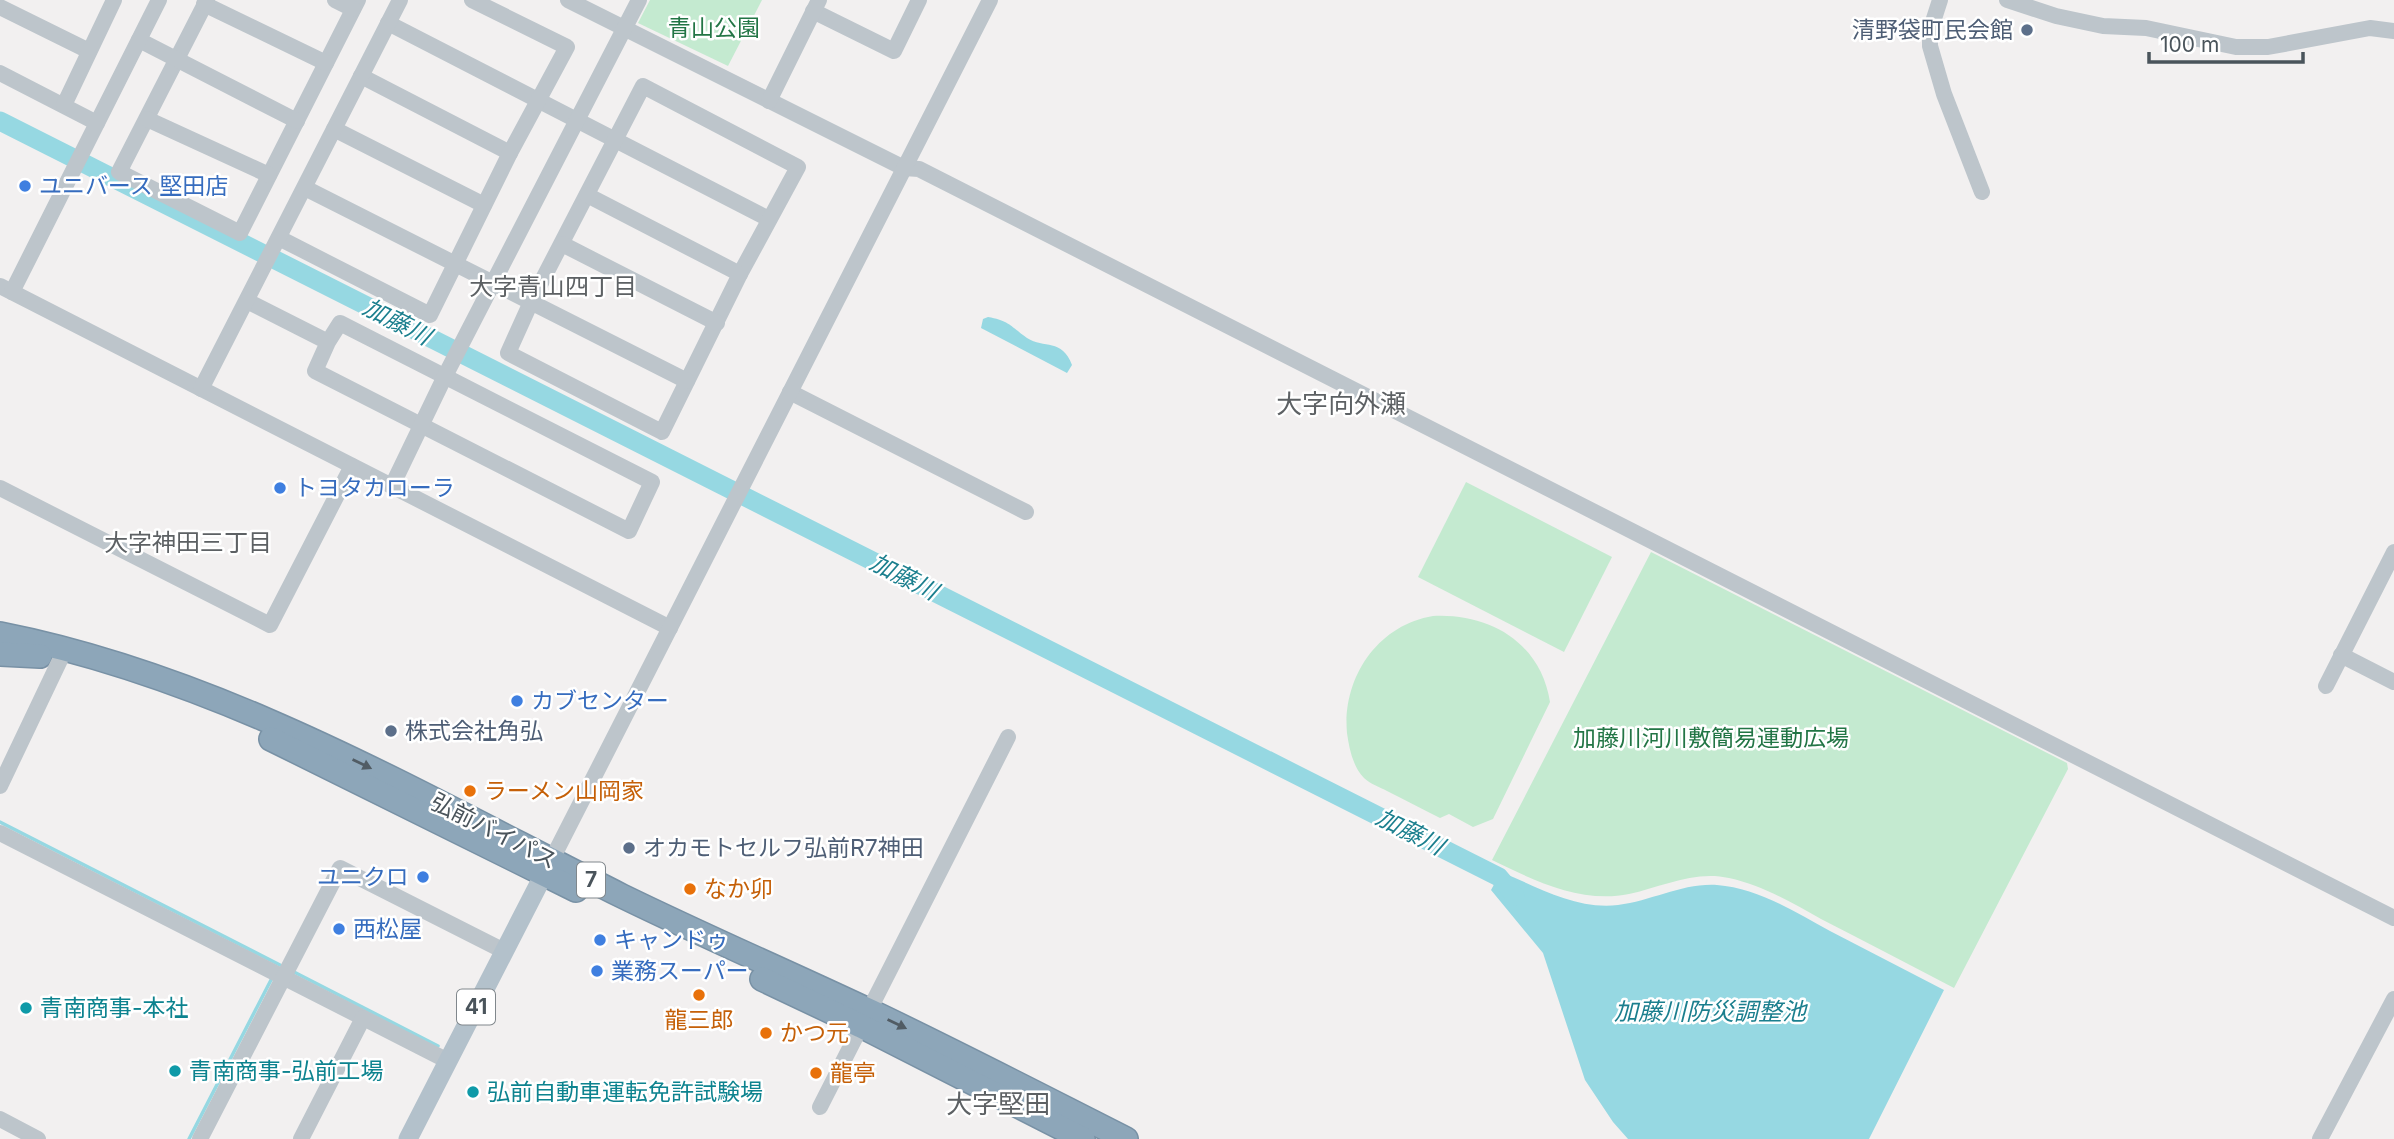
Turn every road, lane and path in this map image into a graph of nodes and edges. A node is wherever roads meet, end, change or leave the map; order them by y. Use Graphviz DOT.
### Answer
graph roads {
  1 [pos="114,0"];
  2 [pos="159,0"];
  3 [pos="335,0"];
  4 [pos="400,0"];
  5 [pos="472,0"];
  6 [pos="568,0"];
  7 [pos="639,0"];
  8 [pos="919,0"];
  9 [pos="990,0"];
  10 [pos="1940,0"];
  11 [pos="2011,0"];
  12 [pos="205,2"];
  13 [pos="355,5"];
  14 [pos="816,6"];
  15 [pos="0,7"];
  16 [pos="388,23"];
  17 [pos="624,28"];
  18 [pos="2394,31"];
  19 [pos="139,40"];
  20 [pos="89,51"];
  21 [pos="176,59"];
  22 [pos="326,62"];
  23 [pos="0,73"];
  24 [pos="361,76"];
  25 [pos="540,100"];
  26 [pos="769,101"];
  27 [pos="64,105"];
  28 [pos="147,119"];
  29 [pos="578,120"];
  30 [pos="297,121"];
  31 [pos="97,123"];
  32 [pos="334,129"];
  33 [pos="616,139"];
  34 [pos="510,153"];
  35 [pos="904,168"];
  36 [pos="269,175"];
  37 [pos="305,188"];
  38 [pos="1983,192"];
  39 [pos="587,195"];
  40 [pos="484,205"];
  41 [pos="769,219"];
  42 [pos="277,242"];
  43 [pos="562,244"];
  44 [pos="455,264"];
  45 [pos="740,274"];
  46 [pos="495,284"];
  47 [pos="6,289"];
  48 [pos="247,301"];
  49 [pos="531,302"];
  50 [pos="716,323"];
  51 [pos="328,342"];
  52 [pos="449,370"];
  53 [pos="687,381"];
  54 [pos="201,389"];
  55 [pos="790,392"];
  56 [pos="421,425"];
  57 [pos="352,466"];
  58 [pos="392,486"];
  59 [pos="0,488"];
  60 [pos="1026,512"];
  61 [pos="2394,552"];
  62 [pos="0,627"];
  63 [pos="670,628"];
  64 [pos="0,634"];
  65 [pos="0,652"];
  66 [pos="49,653"];
  67 [pos="2341,655"];
  68 [pos="2394,682"];
  69 [pos="2326,686"];
  70 [pos="1008,737"];
  71 [pos="0,786"];
  72 [pos="0,833"];
  73 [pos="548,867"];
  74 [pos="2394,918"];
  75 [pos="505,951"];
  76 [pos="284,978"];
  77 [pos="2394,999"];
  78 [pos="363,1018"];
  79 [pos="865,1018"];
  80 [pos="448,1061"];
  81 [pos="820,1107"];
  82 [pos="0,1119"];
  83 [pos="38,1139"];
  84 [pos="200,1139"];
  85 [pos="301,1139"];
  86 [pos="408,1139"];
  87 [pos="1083,1139"];
  88 [pos="1126,1139"];
  89 [pos="2320,1139"];
  1 -- 20 [label="street"];
  2 -- 19 [label="street"];
  3 -- 13 [label="street"];
  4 -- 16 [label="street"];
  5 -- 25 [label="street"];
  6 -- 17 [label="street"];
  7 -- 17 [label="street"];
  8 -- 14 [label="street"];
  9 -- 35 [label="street"];
  10 -- 38 [label="street"];
  11 -- 18 [label="street"];
  12 -- 21 [label="street"];
  12 -- 22 [label="street"];
  13 -- 22 [label="street"];
  14 -- 26 [label="street"];
  15 -- 20 [label="street"];
  16 -- 24 [label="street"];
  16 -- 25 [label="street"];
  17 -- 26 [label="street"];
  17 -- 29 [label="street"];
  19 -- 21 [label="street"];
  19 -- 31 [label="street"];
  20 -- 27 [label="street"];
  21 -- 28 [label="street"];
  21 -- 30 [label="street"];
  22 -- 30 [label="street"];
  23 -- 27 [label="street"];
  24 -- 32 [label="street"];
  24 -- 34 [label="street"];
  25 -- 29 [label="street"];
  25 -- 34 [label="street"];
  26 -- 35 [label="street"];
  27 -- 31 [label="street"];
  28 -- 36 [label="street"];
  28 -- 36 [label="street"];
  29 -- 33 [label="street"];
  29 -- 46 [label="street"];
  30 -- 36 [label="street"];
  31 -- 47 [label="street"];
  32 -- 37 [label="street"];
  32 -- 40 [label="street"];
  33 -- 39 [label="street"];
  33 -- 41 [label="street"];
  33 -- 41 [label="street"];
  34 -- 40 [label="street"];
  35 -- 55 [label="street"];
  35 -- 74 [label="street"];
  37 -- 42 [label="street"];
  37 -- 44 [label="street"];
  39 -- 43 [label="street"];
  39 -- 45 [label="street"];
  40 -- 44 [label="street"];
  41 -- 45 [label="street"];
  42 -- 44 [label="street"];
  42 -- 48 [label="street"];
  43 -- 49 [label="street"];
  43 -- 50 [label="street"];
  44 -- 46 [label="street"];
  45 -- 50 [label="street"];
  46 -- 49 [label="street"];
  46 -- 52 [label="street"];
  47 -- 54 [label="street"];
  48 -- 51 [label="street"];
  48 -- 54 [label="street"];
  49 -- 53 [label="street"];
  49 -- 53 [label="street"];
  50 -- 53 [label="street"];
  51 -- 52 [label="street"];
  51 -- 56 [label="street"];
  52 -- 56 [label="street"];
  52 -- 56 [label="street"];
  54 -- 57 [label="street"];
  55 -- 60 [label="street"];
  55 -- 63 [label="street"];
  56 -- 58 [label="street"];
  57 -- 58 [label="street"];
  57 -- 59 [label="street"];
  58 -- 63 [label="street"];
  61 -- 67 [label="street"];
  62 -- 66 [label="highway"];
  63 -- 73 [label="street"];
  64 -- 66 [label="highway, 弘前バイパス / 7"];
  65 -- 66 [label="highway"];
  66 -- 71 [label="street"];
  66 -- 73 [label="highway, 弘前バイパス / 7"];
  67 -- 68 [label="street"];
  67 -- 69 [label="street"];
  70 -- 79 [label="street"];
  72 -- 76 [label="street"];
  73 -- 75 [label="main road, 41"];
  73 -- 79 [label="highway, 弘前バイパス / 7"];
  75 -- 76 [label="street"];
  75 -- 80 [label="main road, 41"];
  76 -- 78 [label="street"];
  76 -- 84 [label="street"];
  77 -- 89 [label="street"];
  78 -- 80 [label="street"];
  78 -- 85 [label="street"];
  79 -- 81 [label="street"];
  79 -- 87 [label="highway, 弘前バイパス / 7"];
  79 -- 88 [label="highway, 弘前バイパス / 7, one-way"];
  80 -- 86 [label="main road, 41"];
  82 -- 83 [label="street"];
}
